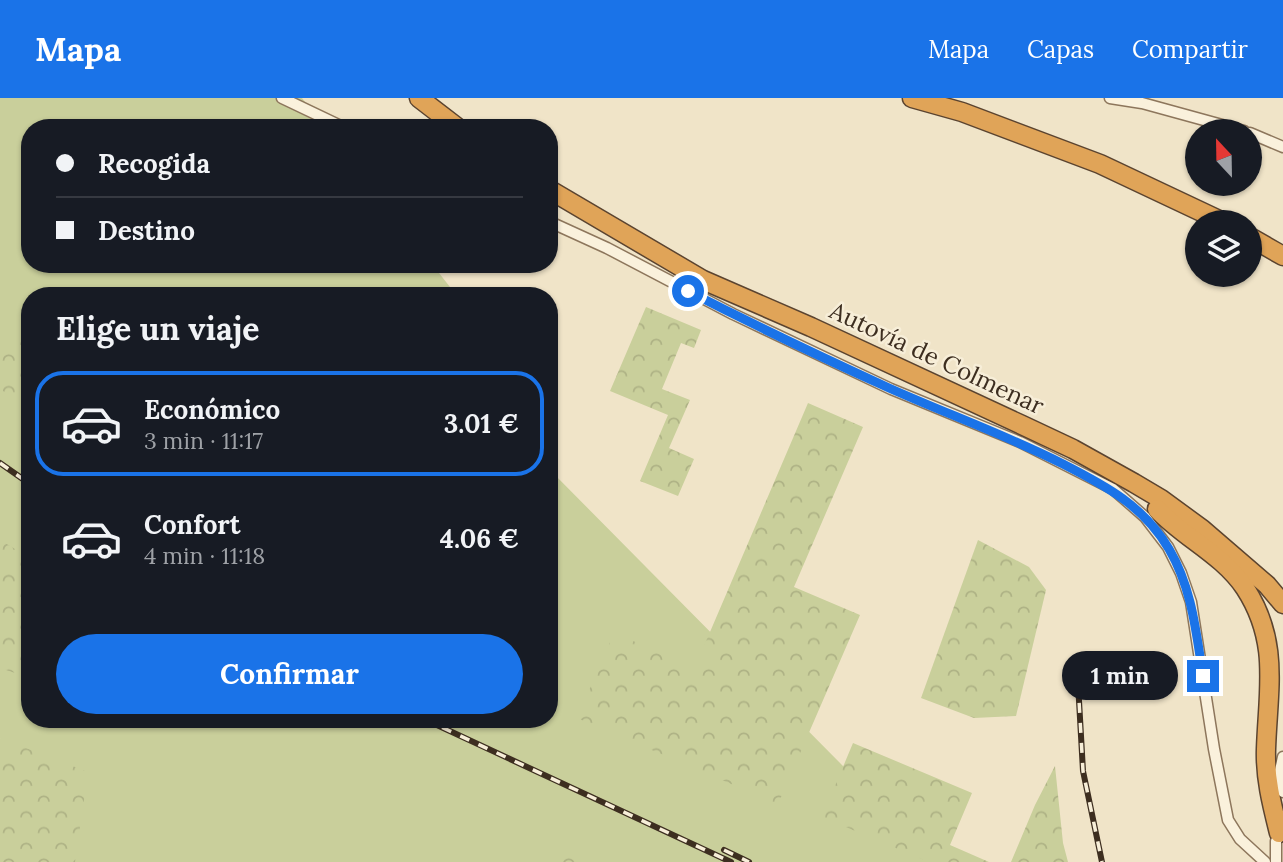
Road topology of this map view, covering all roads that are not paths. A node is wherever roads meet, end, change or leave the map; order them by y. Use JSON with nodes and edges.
{"nodes":[{"id":1,"x":282,"y":98,"type":"edge"},
{"id":2,"x":419,"y":98,"type":"edge"},
{"id":3,"x":912,"y":98,"type":"edge"},
{"id":4,"x":1110,"y":98,"type":"edge"},
{"id":5,"x":1124,"y":98,"type":"edge"},
{"id":6,"x":1135,"y":102,"type":"junction"},
{"id":7,"x":326,"y":119,"type":"edge"},
{"id":8,"x":446,"y":119,"type":"edge"},
{"id":9,"x":1199,"y":119,"type":"edge"},
{"id":10,"x":1262,"y":138,"type":"edge"},
{"id":11,"x":1283,"y":147,"type":"edge"},
{"id":12,"x":558,"y":195,"type":"edge"},
{"id":13,"x":1198,"y":210,"type":"edge"},
{"id":14,"x":558,"y":226,"type":"edge"},
{"id":15,"x":1262,"y":244,"type":"edge"},
{"id":16,"x":1283,"y":256,"type":"edge"},
{"id":17,"x":1134,"y":483,"type":"junction"},
{"id":18,"x":1283,"y":604,"type":"edge"},
{"id":19,"x":1283,"y":757,"type":"edge"},
{"id":20,"x":1283,"y":792,"type":"edge"},
{"id":21,"x":1281,"y":832,"type":"edge"},
{"id":22,"x":1265,"y":862,"type":"edge"},
{"id":23,"x":1276,"y":862,"type":"edge"}],
"edges":[{"from":1,"to":7,"type":"street"},
{"from":2,"to":8,"type":"highway"},
{"from":3,"to":13,"type":"highway"},
{"from":4,"to":6,"type":"street"},
{"from":5,"to":6,"type":"street"},
{"from":6,"to":9,"type":"street"},
{"from":10,"to":11,"type":"street"},
{"from":12,"to":17,"type":"highway","name":"Autovía de Colmenar"},
{"from":14,"to":22,"type":"street"},
{"from":15,"to":16,"type":"highway"},
{"from":17,"to":18,"type":"highway","name":"Autovía de Colmenar"},
{"from":17,"to":21,"type":"highway"},
{"from":19,"to":20,"type":"street"},
{"from":21,"to":23,"type":"street"}]}
